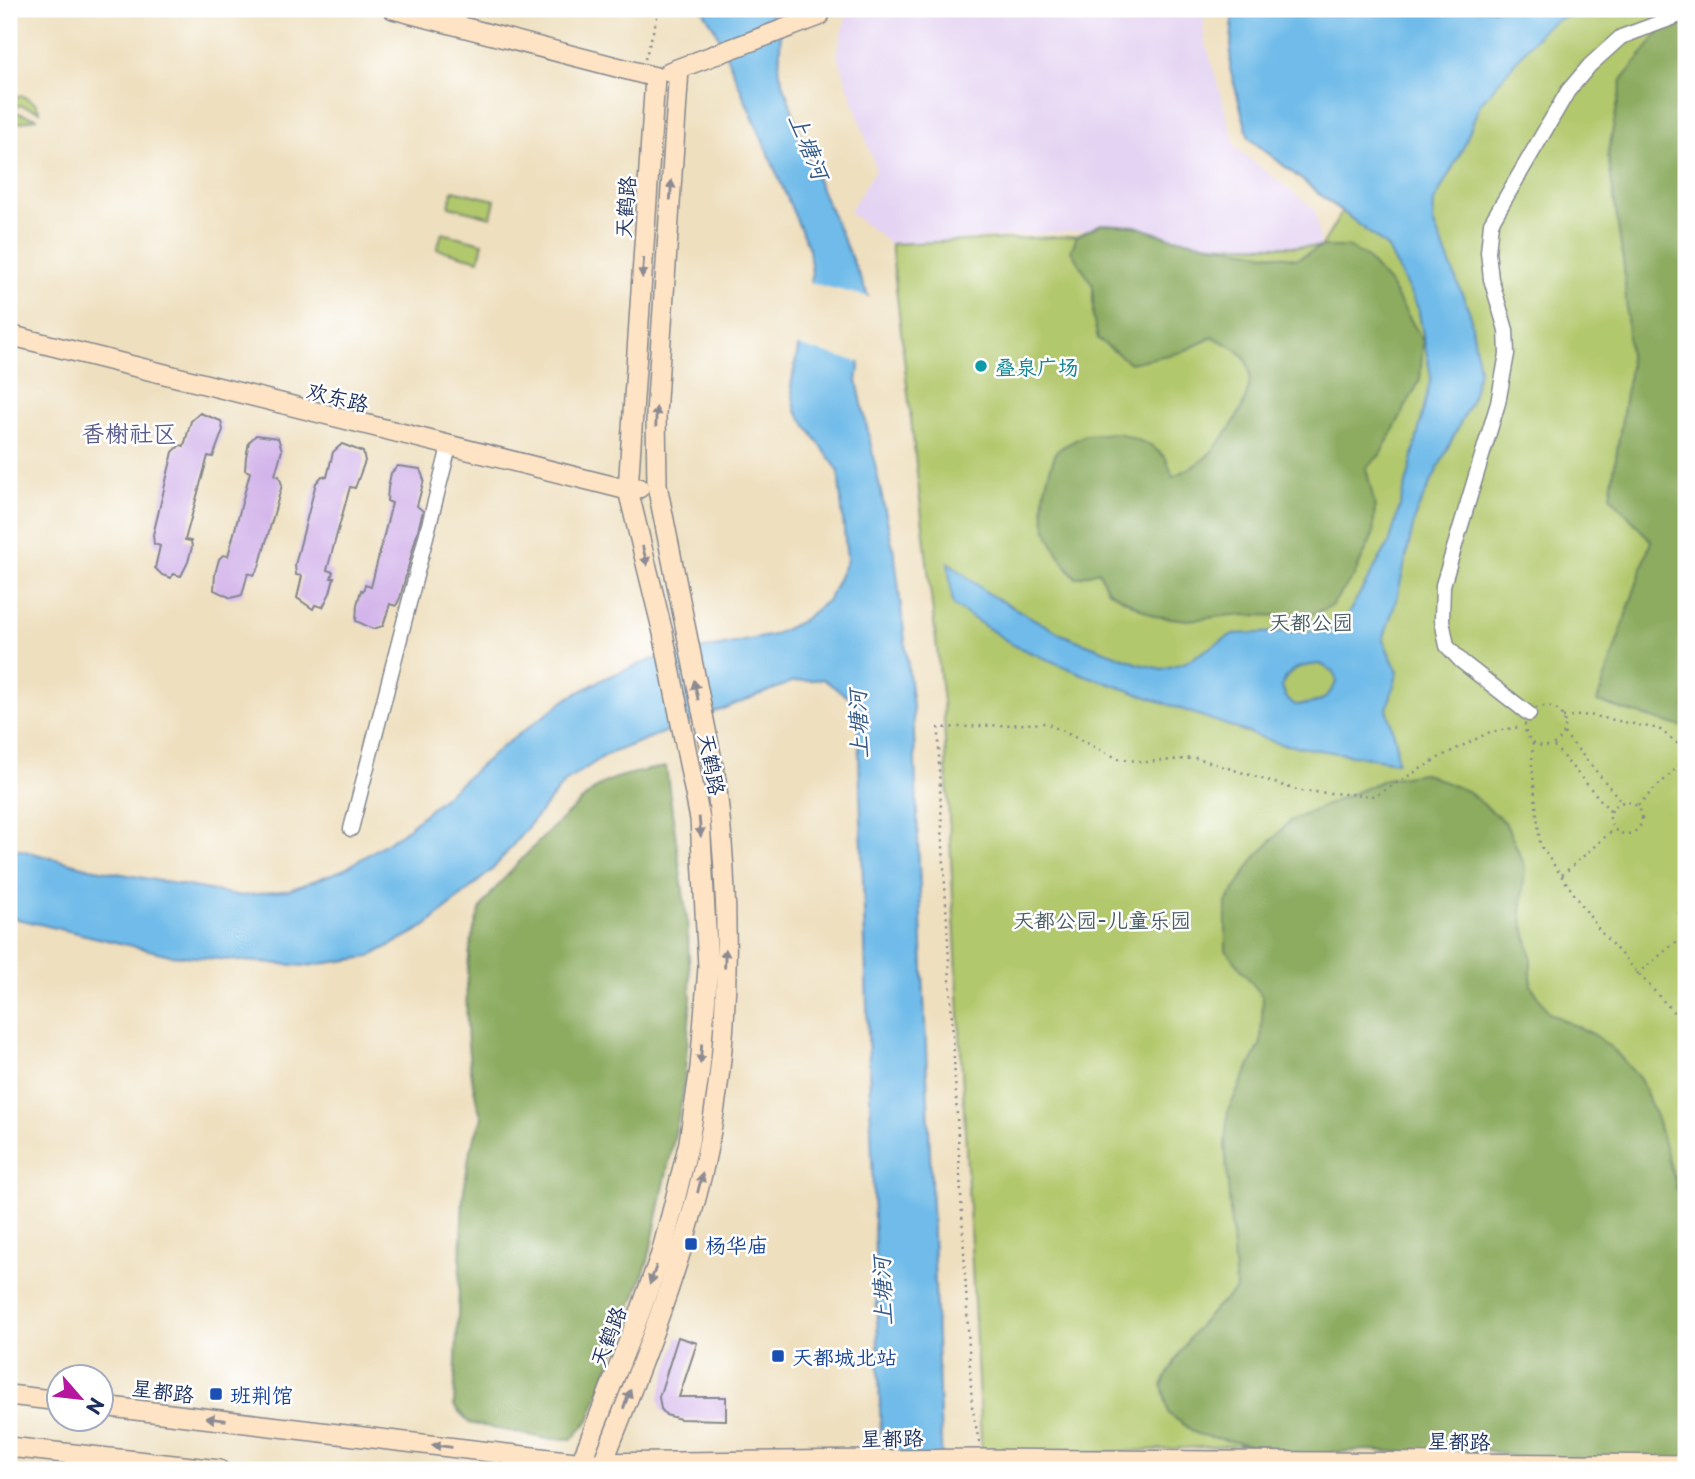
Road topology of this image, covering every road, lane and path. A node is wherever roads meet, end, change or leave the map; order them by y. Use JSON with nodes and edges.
{"nodes":[{"id":1,"x":394,"y":9,"type":"edge"},
{"id":2,"x":653,"y":9,"type":"edge"},
{"id":3,"x":818,"y":9,"type":"edge"},
{"id":4,"x":1686,"y":13,"type":"edge"},
{"id":5,"x":679,"y":69,"type":"junction"},
{"id":6,"x":648,"y":75,"type":"junction"},
{"id":7,"x":9,"y":334,"type":"edge"},
{"id":8,"x":449,"y":447,"type":"junction"},
{"id":9,"x":657,"y":485,"type":"junction"},
{"id":10,"x":628,"y":490,"type":"junction"},
{"id":11,"x":1563,"y":717,"type":"junction"},
{"id":12,"x":1526,"y":720,"type":"junction"},
{"id":13,"x":1564,"y":733,"type":"junction"},
{"id":14,"x":1533,"y":743,"type":"junction"},
{"id":15,"x":1552,"y":745,"type":"junction"},
{"id":16,"x":1686,"y":750,"type":"edge"},
{"id":17,"x":1686,"y":758,"type":"edge"},
{"id":18,"x":1622,"y":802,"type":"junction"},
{"id":19,"x":1638,"y":806,"type":"junction"},
{"id":20,"x":1611,"y":812,"type":"junction"},
{"id":21,"x":351,"y":829,"type":"dead end"},
{"id":22,"x":1614,"y":829,"type":"junction"},
{"id":23,"x":1561,"y":876,"type":"junction"},
{"id":24,"x":1686,"y":892,"type":"edge"},
{"id":25,"x":1686,"y":935,"type":"edge"},
{"id":26,"x":1637,"y":974,"type":"junction"},
{"id":27,"x":1686,"y":1026,"type":"edge"},
{"id":28,"x":9,"y":1395,"type":"edge"},
{"id":29,"x":46,"y":1399,"type":"edge"},
{"id":30,"x":116,"y":1408,"type":"edge"},
{"id":31,"x":9,"y":1447,"type":"edge"},
{"id":32,"x":978,"y":1463,"type":"edge"},
{"id":33,"x":1686,"y":1465,"type":"edge"},
{"id":34,"x":591,"y":1466,"type":"edge"},
{"id":35,"x":219,"y":1470,"type":"edge"}],
"edges":[{"from":1,"to":6,"type":"main road"},
{"from":2,"to":6,"type":"path"},
{"from":3,"to":5,"type":"main road"},
{"from":4,"to":12,"type":"street"},
{"from":5,"to":6,"type":"main road"},
{"from":9,"to":5,"type":"main road","name":"天鹤路","one_way":true},
{"from":6,"to":10,"type":"main road","name":"天鹤路","one_way":true},
{"from":7,"to":8,"type":"main road","name":"欢东路"},
{"from":8,"to":10,"type":"main road","name":"欢东路"},
{"from":8,"to":21,"type":"street"},
{"from":9,"to":10,"type":"main road","name":"欢东路"},
{"from":34,"to":9,"type":"main road","name":"天鹤路","one_way":true},
{"from":10,"to":34,"type":"main road","name":"天鹤路","one_way":true},
{"from":11,"to":12,"type":"path"},
{"from":11,"to":13,"type":"path"},
{"from":11,"to":16,"type":"path"},
{"from":12,"to":14,"type":"path"},
{"from":12,"to":32,"type":"path"},
{"from":13,"to":15,"type":"path"},
{"from":13,"to":18,"type":"path"},
{"from":14,"to":15,"type":"path"},
{"from":14,"to":23,"type":"path"},
{"from":15,"to":20,"type":"path"},
{"from":17,"to":19,"type":"path"},
{"from":18,"to":19,"type":"path"},
{"from":18,"to":20,"type":"path"},
{"from":19,"to":22,"type":"path"},
{"from":20,"to":22,"type":"path"},
{"from":22,"to":23,"type":"path"},
{"from":23,"to":26,"type":"path"},
{"from":24,"to":25,"type":"path"},
{"from":25,"to":26,"type":"path"},
{"from":26,"to":27,"type":"path"},
{"from":28,"to":29,"type":"main road"},
{"from":34,"to":30,"type":"main road","name":"星都路","one_way":true},
{"from":31,"to":35,"type":"main road"},
{"from":32,"to":33,"type":"main road","name":"星都路"},
{"from":32,"to":34,"type":"main road","name":"星都路"}]}
